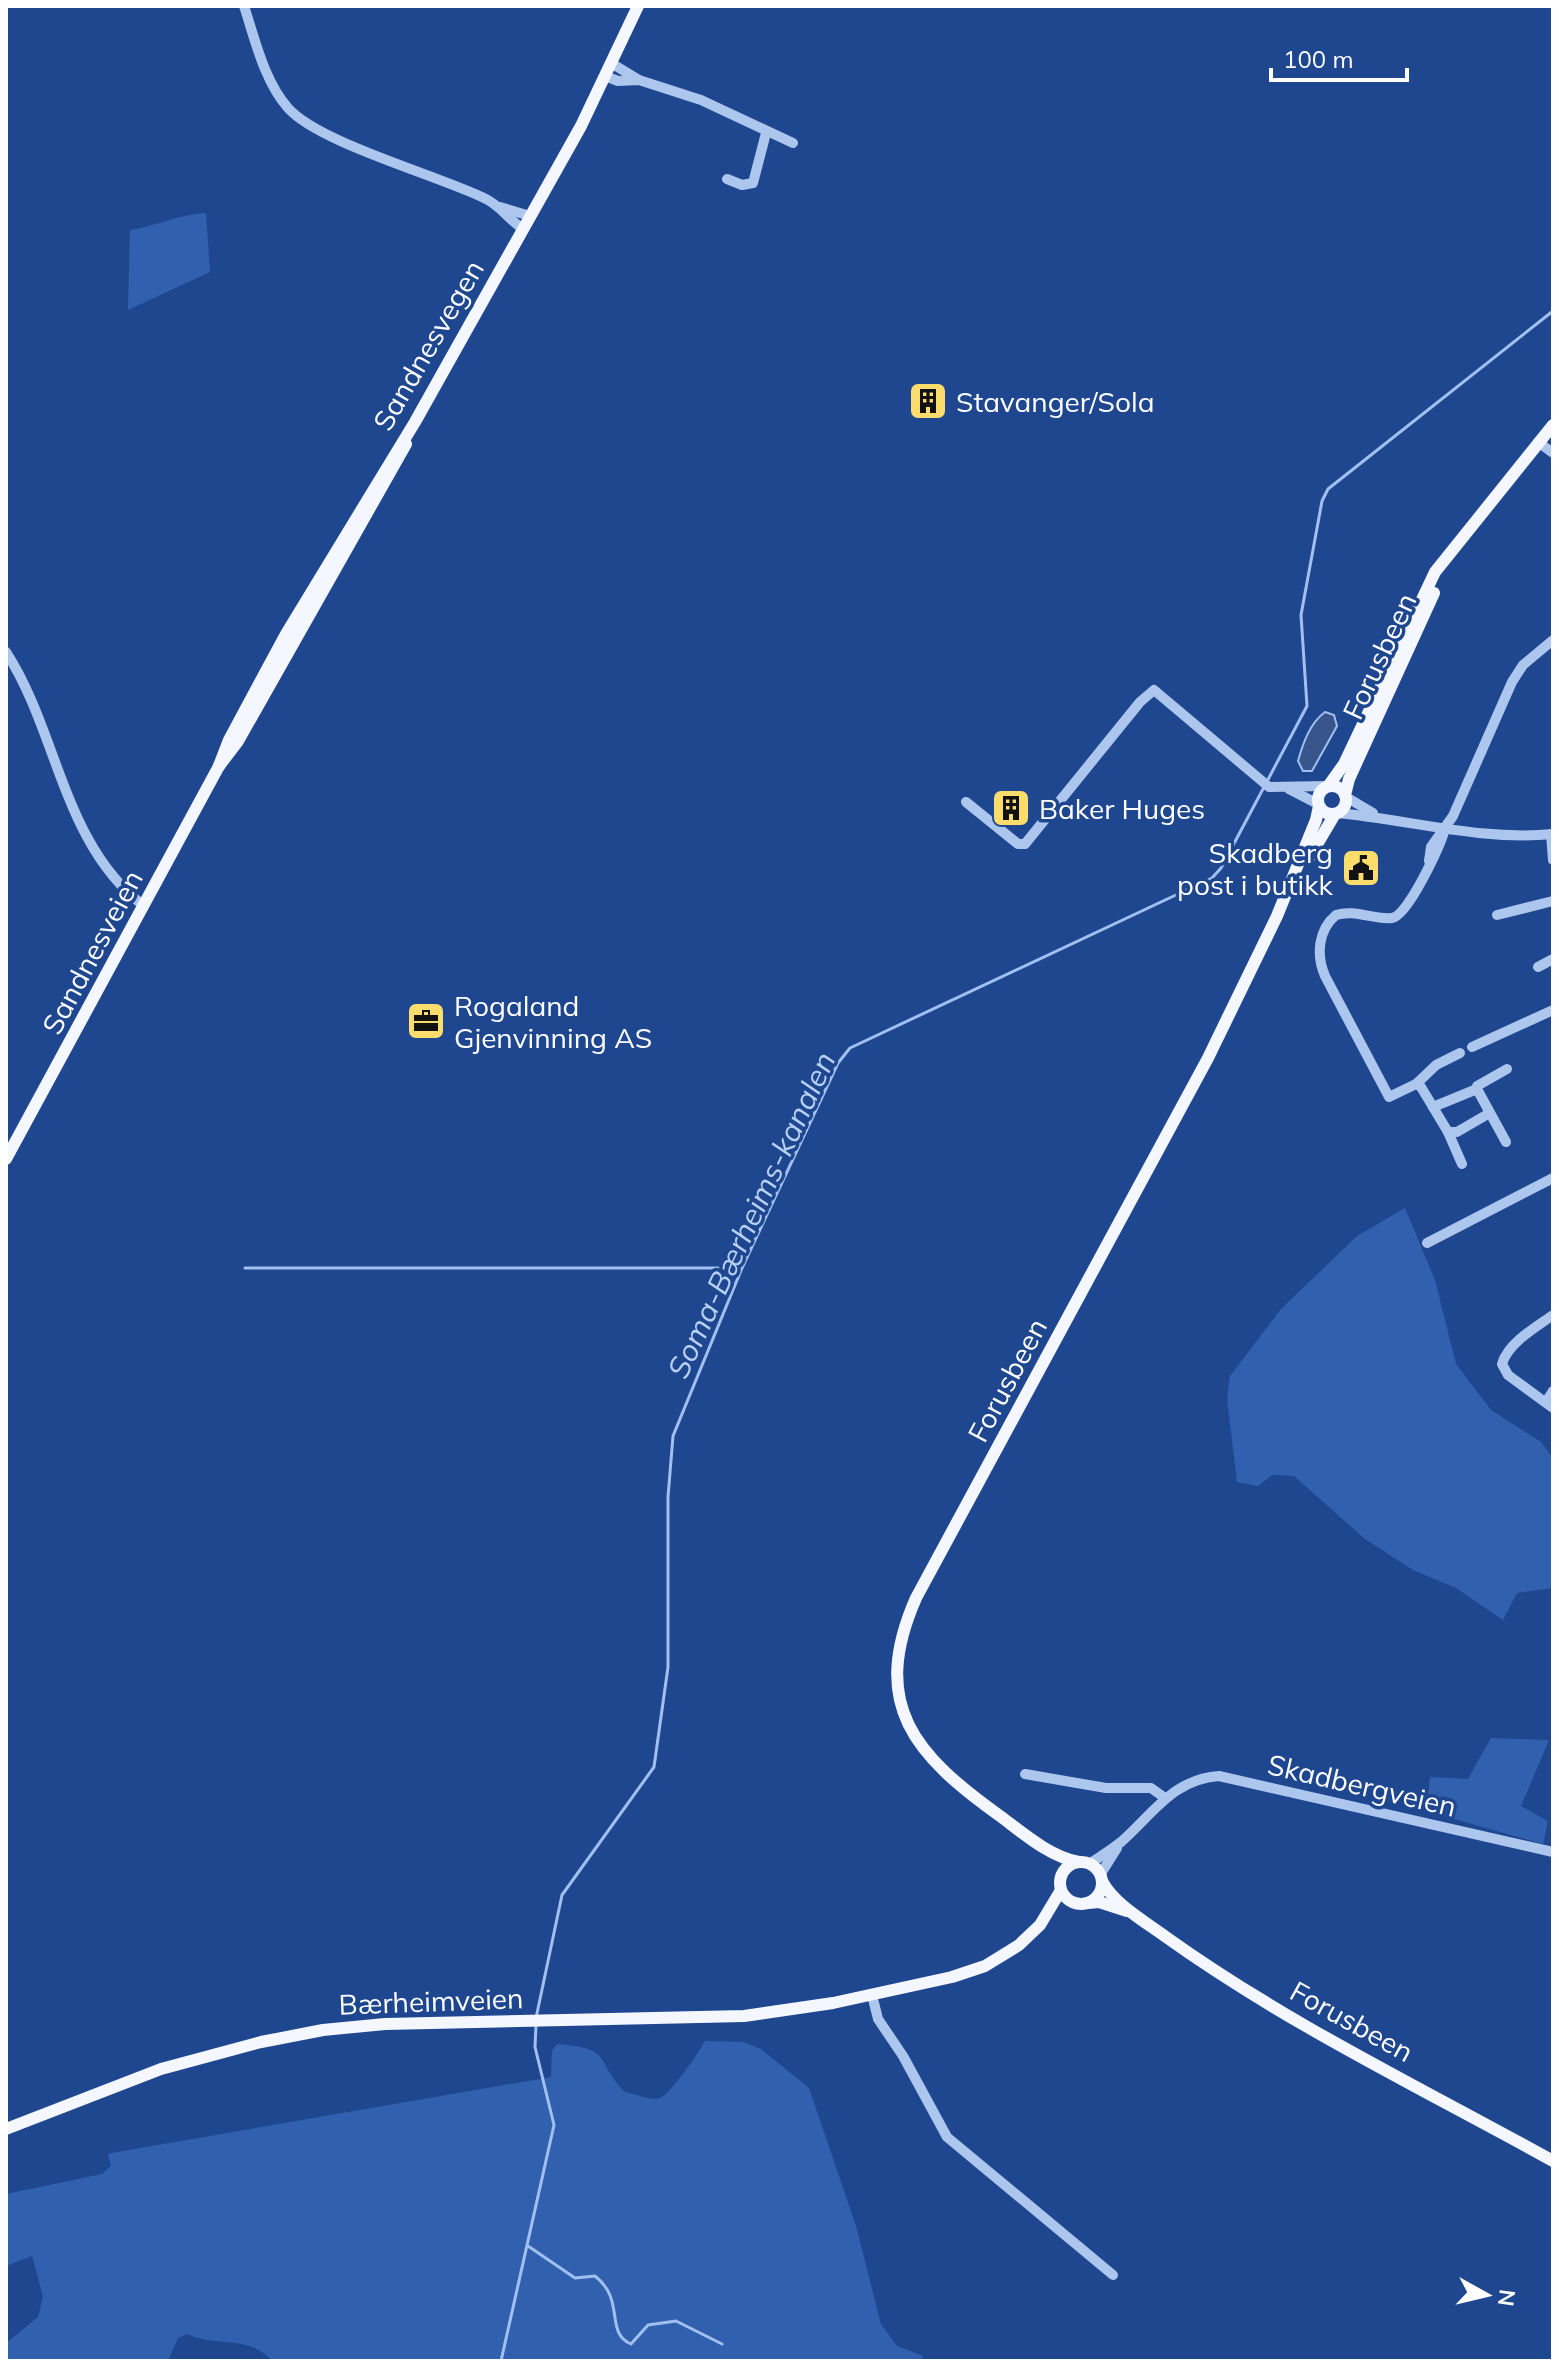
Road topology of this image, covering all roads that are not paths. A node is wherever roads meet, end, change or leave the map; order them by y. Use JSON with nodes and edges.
{"nodes":[{"id":1,"x":244,"y":6,"type":"edge"},
{"id":2,"x":638,"y":6,"type":"edge"},
{"id":3,"x":611,"y":63,"type":"junction"},
{"id":4,"x":605,"y":76,"type":"junction"},
{"id":5,"x":639,"y":80,"type":"junction"},
{"id":6,"x":766,"y":133,"type":"junction"},
{"id":7,"x":793,"y":143,"type":"dead end"},
{"id":8,"x":727,"y":179,"type":"dead end"},
{"id":9,"x":500,"y":207,"type":"junction"},
{"id":10,"x":530,"y":216,"type":"junction"},
{"id":11,"x":522,"y":228,"type":"junction"},
{"id":12,"x":415,"y":422,"type":"junction"},
{"id":13,"x":1552,"y":428,"type":"edge"},
{"id":14,"x":1538,"y":442,"type":"junction"},
{"id":15,"x":1553,"y":453,"type":"edge"},
{"id":16,"x":1460,"y":538,"type":"junction"},
{"id":17,"x":286,"y":634,"type":"joint"},
{"id":18,"x":1553,"y":640,"type":"edge"},
{"id":19,"x":6,"y":652,"type":"edge"},
{"id":20,"x":219,"y":766,"type":"junction"},
{"id":21,"x":1327,"y":786,"type":"junction"},
{"id":22,"x":1287,"y":788,"type":"junction"},
{"id":23,"x":1346,"y":796,"type":"junction"},
{"id":24,"x":966,"y":802,"type":"dead end"},
{"id":25,"x":1318,"y":805,"type":"junction"},
{"id":26,"x":1337,"y":813,"type":"junction"},
{"id":27,"x":1390,"y":819,"type":"junction"},
{"id":28,"x":1445,"y":829,"type":"junction"},
{"id":29,"x":1552,"y":834,"type":"edge"},
{"id":30,"x":1553,"y":860,"type":"edge"},
{"id":31,"x":1553,"y":901,"type":"edge"},
{"id":32,"x":144,"y":906,"type":"junction"},
{"id":33,"x":1497,"y":915,"type":"dead end"},
{"id":34,"x":1277,"y":916,"type":"junction"},
{"id":35,"x":1553,"y":959,"type":"edge"},
{"id":36,"x":1538,"y":967,"type":"dead end"},
{"id":37,"x":1553,"y":1010,"type":"edge"},
{"id":38,"x":1472,"y":1047,"type":"dead end"},
{"id":39,"x":1460,"y":1053,"type":"dead end"},
{"id":40,"x":1507,"y":1069,"type":"dead end"},
{"id":41,"x":1416,"y":1084,"type":"junction"},
{"id":42,"x":1477,"y":1089,"type":"junction"},
{"id":43,"x":1433,"y":1107,"type":"junction"},
{"id":44,"x":1488,"y":1114,"type":"junction"},
{"id":45,"x":1448,"y":1132,"type":"junction"},
{"id":46,"x":1506,"y":1142,"type":"dead end"},
{"id":47,"x":6,"y":1159,"type":"edge"},
{"id":48,"x":1462,"y":1164,"type":"dead end"},
{"id":49,"x":1553,"y":1178,"type":"edge"},
{"id":50,"x":1427,"y":1243,"type":"dead end"},
{"id":51,"x":1553,"y":1315,"type":"edge"},
{"id":52,"x":1553,"y":1391,"type":"edge"},
{"id":53,"x":1550,"y":1405,"type":"edge"},
{"id":54,"x":1025,"y":1774,"type":"dead end"},
{"id":55,"x":1165,"y":1798,"type":"junction"},
{"id":56,"x":1032,"y":1839,"type":"junction"},
{"id":57,"x":1120,"y":1843,"type":"junction"},
{"id":58,"x":1553,"y":1852,"type":"edge"},
{"id":59,"x":1084,"y":1863,"type":"junction"},
{"id":60,"x":1101,"y":1878,"type":"junction"},
{"id":61,"x":1060,"y":1885,"type":"junction"},
{"id":62,"x":1083,"y":1903,"type":"junction"},
{"id":63,"x":1134,"y":1913,"type":"junction"},
{"id":64,"x":1040,"y":1925,"type":"junction"},
{"id":65,"x":872,"y":1995,"type":"junction"},
{"id":66,"x":6,"y":2129,"type":"edge"},
{"id":67,"x":1553,"y":2161,"type":"edge"},
{"id":68,"x":1113,"y":2275,"type":"dead end"}],
"edges":[{"from":1,"to":9,"type":"street"},
{"from":2,"to":3,"type":"main road","name":"Sandnesvegen"},
{"from":3,"to":4,"type":"main road","name":"Sandnesvegen"},
{"from":3,"to":5,"type":"street"},
{"from":4,"to":5,"type":"street"},
{"from":4,"to":10,"type":"main road","name":"Sandnesvegen"},
{"from":5,"to":6,"type":"street"},
{"from":6,"to":7,"type":"street"},
{"from":6,"to":8,"type":"street"},
{"from":9,"to":10,"type":"street"},
{"from":9,"to":11,"type":"street"},
{"from":10,"to":11,"type":"main road","name":"Sandnesvegen"},
{"from":11,"to":12,"type":"main road","name":"Sandnesvegen"},
{"from":12,"to":17,"type":"main road","name":"Sandnesvegen"},
{"from":12,"to":20,"type":"main road","name":"Sandnesveien"},
{"from":13,"to":14,"type":"main road","name":"Forusbeen"},
{"from":14,"to":15,"type":"street"},
{"from":14,"to":16,"type":"main road","name":"Forusbeen"},
{"from":16,"to":21,"type":"main road","name":"Forusbeen"},
{"from":16,"to":23,"type":"main road","name":"Forusbeen"},
{"from":17,"to":20,"type":"main road","name":"Sandnesveien"},
{"from":18,"to":28,"type":"street"},
{"from":19,"to":32,"type":"street"},
{"from":20,"to":32,"type":"main road","name":"Sandnesveien"},
{"from":21,"to":22,"type":"street"},
{"from":21,"to":23,"type":"main road"},
{"from":21,"to":25,"type":"main road","name":"Forusbeen"},
{"from":22,"to":24,"type":"street"},
{"from":22,"to":25,"type":"street"},
{"from":23,"to":26,"type":"main road","name":"Forusbeen"},
{"from":23,"to":27,"type":"street"},
{"from":25,"to":26,"type":"main road"},
{"from":25,"to":34,"type":"main road","name":"Forusbeen"},
{"from":26,"to":27,"type":"street"},
{"from":26,"to":34,"type":"main road","name":"Forusbeen"},
{"from":27,"to":28,"type":"street"},
{"from":28,"to":29,"type":"street"},
{"from":28,"to":41,"type":"street"},
{"from":29,"to":30,"type":"street"},
{"from":31,"to":33,"type":"street"},
{"from":32,"to":47,"type":"main road","name":"Sandnesveien"},
{"from":34,"to":56,"type":"main road","name":"Forusbeen"},
{"from":35,"to":36,"type":"street"},
{"from":37,"to":38,"type":"street"},
{"from":39,"to":41,"type":"street"},
{"from":40,"to":42,"type":"street"},
{"from":41,"to":43,"type":"street"},
{"from":42,"to":43,"type":"street"},
{"from":42,"to":44,"type":"street"},
{"from":43,"to":45,"type":"street"},
{"from":44,"to":45,"type":"street"},
{"from":44,"to":46,"type":"street"},
{"from":45,"to":48,"type":"street"},
{"from":49,"to":50,"type":"street"},
{"from":51,"to":53,"type":"street"},
{"from":52,"to":53,"type":"street"},
{"from":54,"to":55,"type":"street"},
{"from":55,"to":57,"type":"street","name":"Skadbergveien"},
{"from":55,"to":58,"type":"street","name":"Skadbergveien"},
{"from":56,"to":59,"type":"main road","name":"Forusbeen"},
{"from":56,"to":61,"type":"main road","name":"Forusbeen"},
{"from":57,"to":59,"type":"street","name":"Skadbergveien"},
{"from":57,"to":60,"type":"street","name":"Skadbergveien"},
{"from":59,"to":60,"type":"main road","name":"Forusbeen"},
{"from":59,"to":61,"type":"main road"},
{"from":60,"to":62,"type":"main road"},
{"from":60,"to":63,"type":"main road","name":"Forusbeen"},
{"from":61,"to":62,"type":"main road","name":"Forusbeen"},
{"from":61,"to":64,"type":"main road"},
{"from":62,"to":63,"type":"main road","name":"Forusbeen"},
{"from":62,"to":64,"type":"main road"},
{"from":63,"to":67,"type":"main road","name":"Forusbeen"},
{"from":64,"to":65,"type":"main road","name":"Bærheimveien"},
{"from":65,"to":66,"type":"main road","name":"Bærheimveien"},
{"from":65,"to":68,"type":"street"}]}
